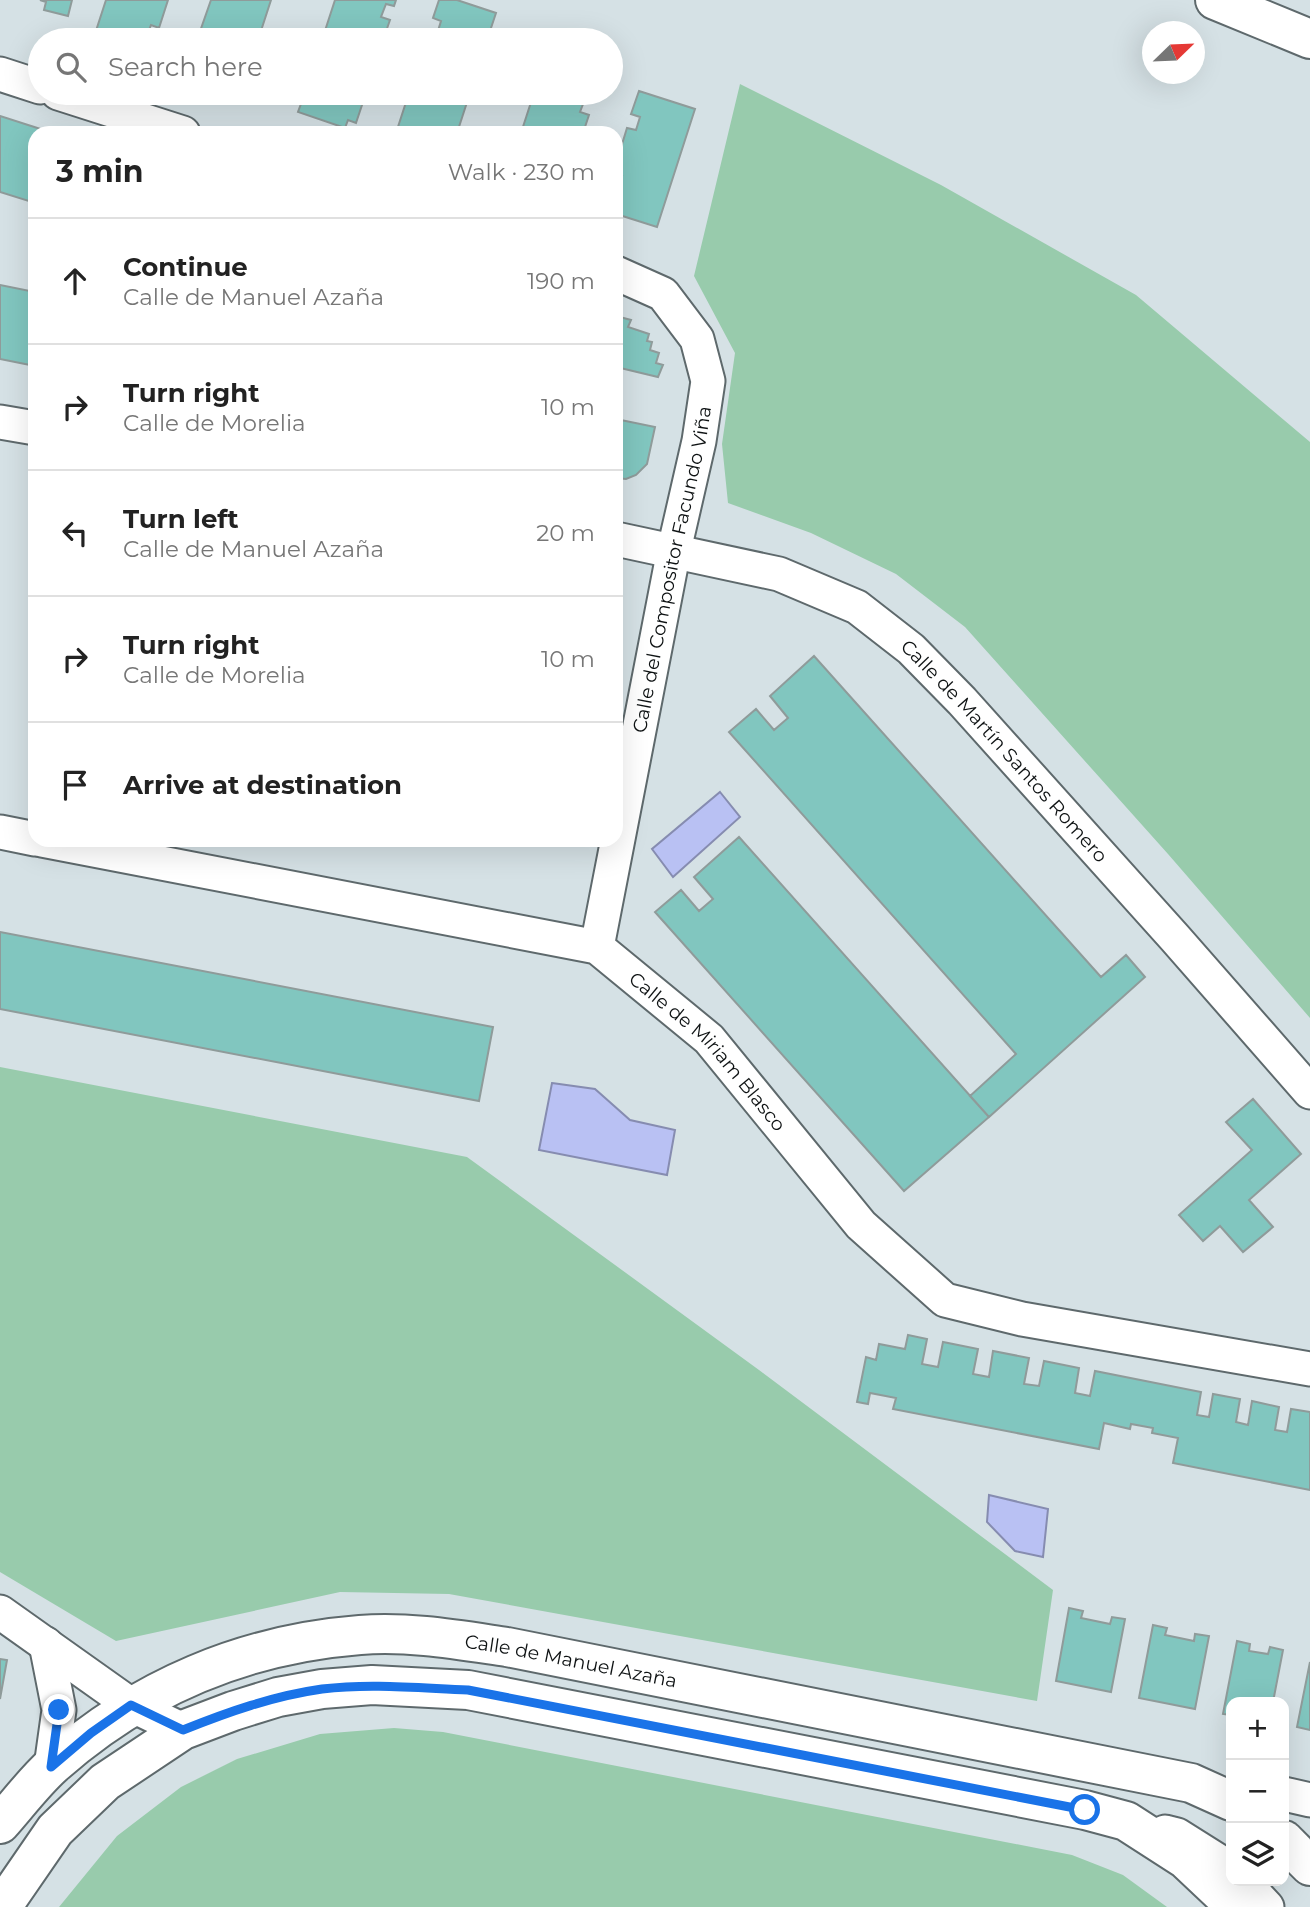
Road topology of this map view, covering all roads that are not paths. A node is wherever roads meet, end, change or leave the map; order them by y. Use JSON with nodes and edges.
{"nodes":[{"id":1,"x":1215,"y":0,"type":"edge"},
{"id":2,"x":1310,"y":39,"type":"edge"},
{"id":3,"x":0,"y":74,"type":"edge"},
{"id":4,"x":28,"y":83,"type":"edge"},
{"id":5,"x":96,"y":105,"type":"edge"},
{"id":6,"x":161,"y":126,"type":"edge"},
{"id":7,"x":623,"y":275,"type":"edge"},
{"id":8,"x":0,"y":422,"type":"edge"},
{"id":9,"x":28,"y":427,"type":"edge"},
{"id":10,"x":623,"y":540,"type":"edge"},
{"id":11,"x":674,"y":550,"type":"junction"},
{"id":12,"x":623,"y":813,"type":"edge"},
{"id":13,"x":0,"y":832,"type":"edge"},
{"id":14,"x":28,"y":838,"type":"edge"},
{"id":15,"x":78,"y":847,"type":"edge"},
{"id":16,"x":616,"y":847,"type":"edge"},
{"id":17,"x":597,"y":947,"type":"junction"},
{"id":18,"x":1310,"y":1092,"type":"edge"},
{"id":19,"x":1310,"y":1369,"type":"edge"},
{"id":20,"x":0,"y":1612,"type":"edge"},
{"id":21,"x":46,"y":1644,"type":"junction"},
{"id":22,"x":131,"y":1705,"type":"junction"},
{"id":23,"x":183,"y":1730,"type":"junction"},
{"id":24,"x":51,"y":1767,"type":"junction"},
{"id":25,"x":1191,"y":1783,"type":"junction"},
{"id":26,"x":1226,"y":1784,"type":"edge"},
{"id":27,"x":1289,"y":1795,"type":"edge"},
{"id":28,"x":1226,"y":1799,"type":"edge"},
{"id":29,"x":1310,"y":1800,"type":"edge"},
{"id":30,"x":0,"y":1824,"type":"edge"},
{"id":31,"x":1250,"y":1893,"type":"edge"},
{"id":32,"x":2,"y":1907,"type":"edge"}],
"edges":[{"from":1,"to":2,"type":"main road"},
{"from":3,"to":4,"type":"street"},
{"from":5,"to":6,"type":"street"},
{"from":7,"to":11,"type":"street","name":"Calle del Compositor Facundo Viña"},
{"from":8,"to":9,"type":"street"},
{"from":10,"to":11,"type":"street","name":"Calle de Martín Santos Romero"},
{"from":11,"to":12,"type":"street","name":"Calle del Compositor Facundo Viña"},
{"from":11,"to":18,"type":"street","name":"Calle de Martín Santos Romero"},
{"from":13,"to":14,"type":"street"},
{"from":15,"to":17,"type":"street","name":"Calle de Miriam Blasco"},
{"from":16,"to":17,"type":"street","name":"Calle del Compositor Facundo Viña"},
{"from":17,"to":19,"type":"street","name":"Calle de Miriam Blasco"},
{"from":20,"to":21,"type":"street"},
{"from":21,"to":22,"type":"street"},
{"from":21,"to":24,"type":"street"},
{"from":22,"to":23,"type":"street"},
{"from":22,"to":24,"type":"main road","name":"Calle de Manuel Azaña"},
{"from":22,"to":25,"type":"main road","name":"Calle de Manuel Azaña"},
{"from":23,"to":31,"type":"main road"},
{"from":23,"to":32,"type":"main road"},
{"from":24,"to":30,"type":"main road","name":"Calle de Manuel Azaña"},
{"from":25,"to":26,"type":"street","name":"Calle de Manuel Azaña"},
{"from":25,"to":28,"type":"main road","name":"Calle de Manuel Azaña"},
{"from":27,"to":29,"type":"street"}]}
